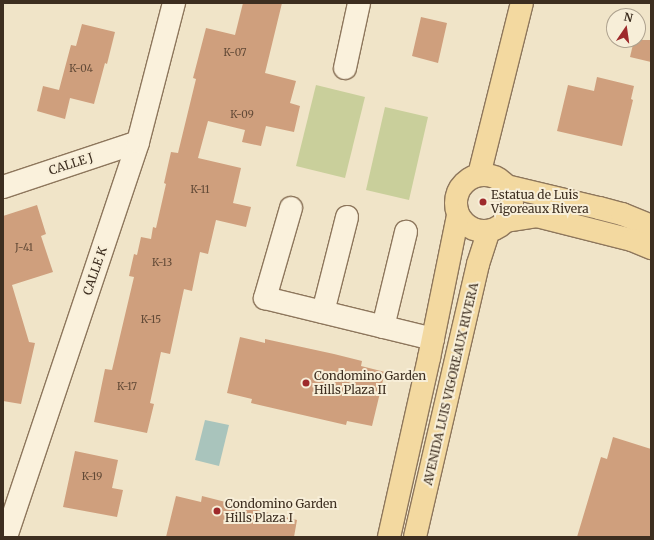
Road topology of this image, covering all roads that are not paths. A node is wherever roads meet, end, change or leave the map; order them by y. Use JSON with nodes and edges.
{"nodes":[{"id":1,"x":174,"y":3,"type":"edge"},
{"id":2,"x":359,"y":3,"type":"edge"},
{"id":3,"x":522,"y":3,"type":"edge"},
{"id":4,"x":345,"y":68,"type":"dead end"},
{"id":5,"x":138,"y":142,"type":"junction"},
{"id":6,"x":479,"y":175,"type":"junction"},
{"id":7,"x":506,"y":186,"type":"junction"},
{"id":8,"x":3,"y":187,"type":"edge"},
{"id":9,"x":291,"y":208,"type":"dead end"},
{"id":10,"x":458,"y":215,"type":"junction"},
{"id":11,"x":347,"y":217,"type":"dead end"},
{"id":12,"x":498,"y":226,"type":"junction"},
{"id":13,"x":651,"y":226,"type":"edge"},
{"id":14,"x":406,"y":232,"type":"dead end"},
{"id":15,"x":651,"y":248,"type":"edge"},
{"id":16,"x":323,"y":312,"type":"junction"},
{"id":17,"x":383,"y":327,"type":"junction"},
{"id":18,"x":433,"y":339,"type":"junction"},
{"id":19,"x":6,"y":537,"type":"edge"},
{"id":20,"x":389,"y":537,"type":"edge"},
{"id":21,"x":415,"y":537,"type":"edge"}],
"edges":[{"from":1,"to":5,"type":"street","name":"CALLE K"},
{"from":2,"to":4,"type":"street"},
{"from":3,"to":6,"type":"main road"},
{"from":5,"to":8,"type":"street","name":"CALLE J"},
{"from":5,"to":19,"type":"street","name":"CALLE K"},
{"from":6,"to":7,"type":"main road"},
{"from":6,"to":10,"type":"main road"},
{"from":7,"to":12,"type":"main road"},
{"from":7,"to":13,"type":"main road"},
{"from":9,"to":16,"type":"street"},
{"from":10,"to":12,"type":"main road"},
{"from":10,"to":18,"type":"main road"},
{"from":11,"to":16,"type":"street"},
{"from":12,"to":15,"type":"main road"},
{"from":12,"to":21,"type":"main road","name":"AVENIDA LUIS VIGOREAUX RIVERA"},
{"from":14,"to":17,"type":"street"},
{"from":16,"to":17,"type":"street"},
{"from":17,"to":18,"type":"street"},
{"from":18,"to":20,"type":"main road"}]}
